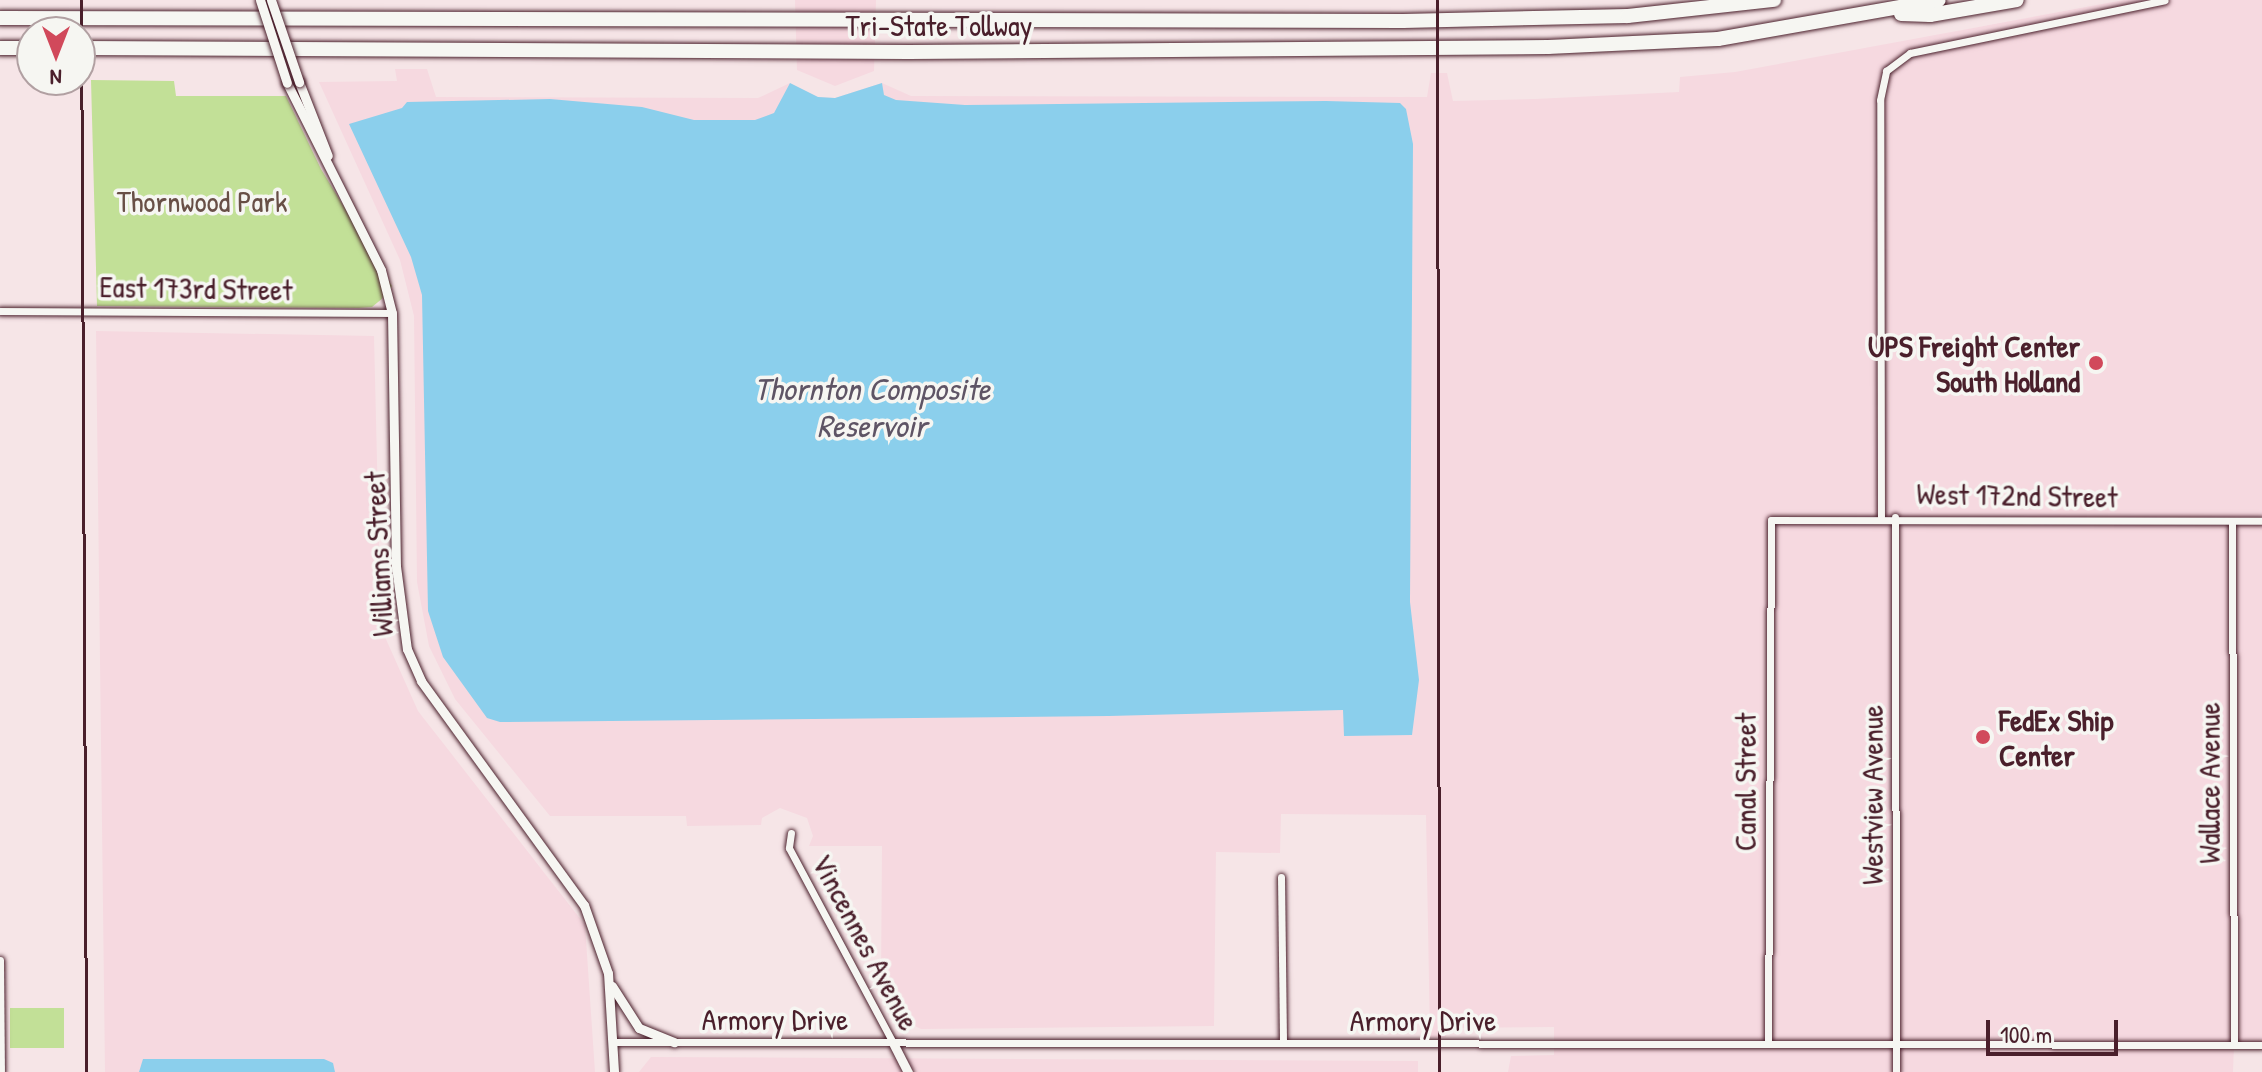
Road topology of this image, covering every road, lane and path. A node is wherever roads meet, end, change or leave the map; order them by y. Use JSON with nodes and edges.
{"nodes":[{"id":1,"x":260,"y":0,"type":"edge"},
{"id":2,"x":271,"y":0,"type":"edge"},
{"id":3,"x":1709,"y":0,"type":"edge"},
{"id":4,"x":1774,"y":0,"type":"edge"},
{"id":5,"x":1939,"y":0,"type":"edge"},
{"id":6,"x":2017,"y":0,"type":"edge"},
{"id":7,"x":2165,"y":0,"type":"edge"},
{"id":8,"x":1877,"y":14,"type":"junction"},
{"id":9,"x":1628,"y":16,"type":"junction"},
{"id":10,"x":0,"y":18,"type":"edge"},
{"id":11,"x":96,"y":48,"type":"edge"},
{"id":12,"x":328,"y":160,"type":"junction"},
{"id":13,"x":0,"y":311,"type":"edge"},
{"id":14,"x":392,"y":313,"type":"junction"},
{"id":15,"x":1881,"y":517,"type":"junction"},
{"id":16,"x":1895,"y":517,"type":"junction"},
{"id":17,"x":1771,"y":520,"type":"joint"},
{"id":18,"x":2232,"y":521,"type":"junction"},
{"id":19,"x":2262,"y":521,"type":"edge"},
{"id":20,"x":791,"y":833,"type":"dead end"},
{"id":21,"x":1281,"y":877,"type":"dead end"},
{"id":22,"x":0,"y":960,"type":"edge"},
{"id":23,"x":608,"y":973,"type":"junction"},
{"id":24,"x":1,"y":1028,"type":"edge"},
{"id":25,"x":613,"y":1042,"type":"junction"},
{"id":26,"x":674,"y":1042,"type":"junction"},
{"id":27,"x":893,"y":1043,"type":"junction"},
{"id":28,"x":1283,"y":1043,"type":"junction"},
{"id":29,"x":1768,"y":1044,"type":"junction"},
{"id":30,"x":1896,"y":1044,"type":"junction"},
{"id":31,"x":2234,"y":1045,"type":"junction"},
{"id":32,"x":2262,"y":1045,"type":"edge"},
{"id":33,"x":1,"y":1072,"type":"edge"},
{"id":34,"x":614,"y":1072,"type":"edge"},
{"id":35,"x":908,"y":1072,"type":"edge"},
{"id":36,"x":1896,"y":1072,"type":"edge"}],
"edges":[{"from":1,"to":12,"type":"street","name":"Williams Street","bridge":true},
{"from":2,"to":12,"type":"street","name":"Williams Street","bridge":true},
{"from":3,"to":9,"type":"highway"},
{"from":4,"to":9,"type":"highway","name":"Tri-State Tollway"},
{"from":5,"to":8,"type":"highway","name":"Tri-State Tollway"},
{"from":6,"to":8,"type":"highway"},
{"from":7,"to":15,"type":"street"},
{"from":8,"to":11,"type":"highway","name":"Tri-State Tollway"},
{"from":9,"to":10,"type":"highway","name":"Tri-State Tollway"},
{"from":12,"to":14,"type":"street","name":"Williams Street"},
{"from":13,"to":14,"type":"street","name":"East 173rd Street"},
{"from":14,"to":23,"type":"street","name":"Williams Street"},
{"from":15,"to":16,"type":"street","name":"West 172nd Street"},
{"from":15,"to":17,"type":"street","name":"West 172nd Street"},
{"from":16,"to":18,"type":"street","name":"West 172nd Street"},
{"from":16,"to":30,"type":"street","name":"Westview Avenue"},
{"from":17,"to":29,"type":"street","name":"Canal Street"},
{"from":18,"to":19,"type":"street","name":"West 172nd Street"},
{"from":18,"to":31,"type":"street","name":"Wallace Avenue"},
{"from":20,"to":27,"type":"street","name":"Vincennes Avenue"},
{"from":21,"to":28,"type":"street"},
{"from":22,"to":24,"type":"street"},
{"from":23,"to":25,"type":"street","name":"Williams Street"},
{"from":23,"to":26,"type":"street"},
{"from":24,"to":33,"type":"street"},
{"from":25,"to":26,"type":"street","name":"Armory Drive"},
{"from":25,"to":34,"type":"street","name":"Williams Street"},
{"from":26,"to":27,"type":"street","name":"Armory Drive"},
{"from":27,"to":28,"type":"street","name":"Armory Drive"},
{"from":27,"to":35,"type":"street","name":"Vincennes Avenue"},
{"from":28,"to":29,"type":"street","name":"Armory Drive"},
{"from":29,"to":30,"type":"street","name":"Armory Drive"},
{"from":30,"to":31,"type":"street","name":"Armory Drive"},
{"from":30,"to":36,"type":"street","name":"Westview Avenue"},
{"from":31,"to":32,"type":"street","name":"Armory Drive"}]}
